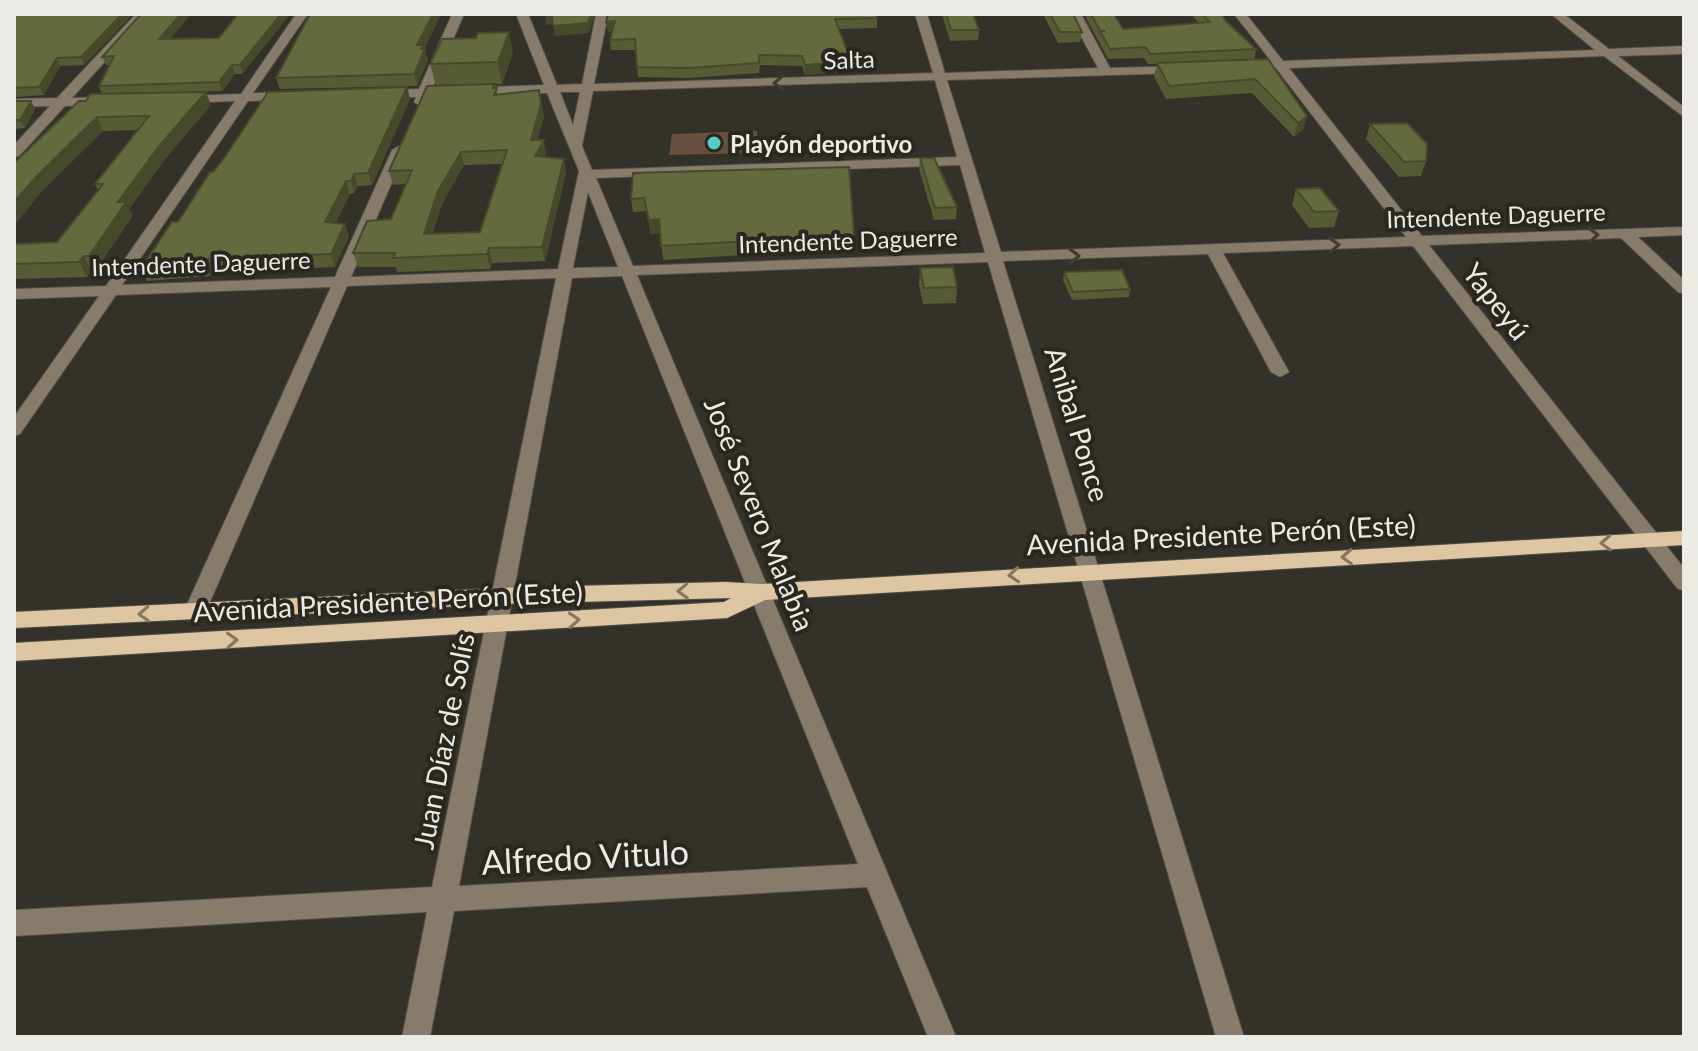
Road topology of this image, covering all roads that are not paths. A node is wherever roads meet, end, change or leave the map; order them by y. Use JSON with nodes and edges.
{"nodes":[{"id":1,"x":142,"y":14,"type":"edge"},
{"id":2,"x":302,"y":14,"type":"edge"},
{"id":3,"x":458,"y":14,"type":"edge"},
{"id":4,"x":522,"y":14,"type":"edge"},
{"id":5,"x":921,"y":14,"type":"edge"},
{"id":6,"x":1075,"y":14,"type":"edge"},
{"id":7,"x":1240,"y":14,"type":"edge"},
{"id":8,"x":1557,"y":14,"type":"edge"},
{"id":9,"x":606,"y":15,"type":"edge"},
{"id":10,"x":1684,"y":50,"type":"edge"},
{"id":11,"x":1605,"y":52,"type":"junction"},
{"id":12,"x":1279,"y":65,"type":"junction"},
{"id":13,"x":1232,"y":67,"type":"edge"},
{"id":14,"x":1201,"y":68,"type":"edge"},
{"id":15,"x":1106,"y":72,"type":"junction"},
{"id":16,"x":941,"y":79,"type":"junction"},
{"id":17,"x":590,"y":89,"type":"junction"},
{"id":18,"x":553,"y":91,"type":"junction"},
{"id":19,"x":424,"y":93,"type":"junction"},
{"id":20,"x":364,"y":95,"type":"edge"},
{"id":21,"x":305,"y":96,"type":"edge"},
{"id":22,"x":246,"y":97,"type":"junction"},
{"id":23,"x":169,"y":99,"type":"edge"},
{"id":24,"x":123,"y":101,"type":"edge"},
{"id":25,"x":14,"y":103,"type":"edge"},
{"id":26,"x":61,"y":103,"type":"junction"},
{"id":27,"x":1684,"y":113,"type":"edge"},
{"id":28,"x":575,"y":149,"type":"junction"},
{"id":29,"x":14,"y":153,"type":"edge"},
{"id":30,"x":966,"y":161,"type":"junction"},
{"id":31,"x":584,"y":174,"type":"junction"},
{"id":32,"x":1684,"y":231,"type":"edge"},
{"id":33,"x":1626,"y":234,"type":"junction"},
{"id":34,"x":1418,"y":242,"type":"junction"},
{"id":35,"x":1214,"y":250,"type":"junction"},
{"id":36,"x":996,"y":259,"type":"junction"},
{"id":37,"x":627,"y":272,"type":"junction"},
{"id":38,"x":566,"y":274,"type":"junction"},
{"id":39,"x":343,"y":281,"type":"junction"},
{"id":40,"x":1684,"y":289,"type":"edge"},
{"id":41,"x":113,"y":291,"type":"junction"},
{"id":42,"x":14,"y":294,"type":"edge"},
{"id":43,"x":1280,"y":372,"type":"dead end"},
{"id":44,"x":14,"y":430,"type":"edge"},
{"id":45,"x":1684,"y":538,"type":"edge"},
{"id":46,"x":1650,"y":540,"type":"junction"},
{"id":47,"x":1092,"y":570,"type":"junction"},
{"id":48,"x":1684,"y":583,"type":"edge"},
{"id":49,"x":761,"y":592,"type":"junction"},
{"id":50,"x":502,"y":596,"type":"junction"},
{"id":51,"x":195,"y":611,"type":"junction"},
{"id":52,"x":14,"y":620,"type":"edge"},
{"id":53,"x":496,"y":626,"type":"junction"},
{"id":54,"x":14,"y":652,"type":"edge"},
{"id":55,"x":873,"y":875,"type":"junction"},
{"id":56,"x":442,"y":901,"type":"junction"},
{"id":57,"x":14,"y":923,"type":"edge"},
{"id":58,"x":416,"y":1037,"type":"edge"},
{"id":59,"x":942,"y":1037,"type":"edge"},
{"id":60,"x":1230,"y":1037,"type":"edge"}],
"edges":[{"from":1,"to":26,"type":"street"},
{"from":2,"to":22,"type":"street"},
{"from":3,"to":19,"type":"street"},
{"from":4,"to":18,"type":"street","name":"José Severo Malabia"},
{"from":5,"to":16,"type":"street","name":"Anibal Ponce"},
{"from":6,"to":15,"type":"street"},
{"from":7,"to":12,"type":"street","name":"Yapeyú"},
{"from":8,"to":11,"type":"street"},
{"from":9,"to":17,"type":"street"},
{"from":10,"to":11,"type":"street"},
{"from":11,"to":12,"type":"street"},
{"from":11,"to":27,"type":"street"},
{"from":12,"to":13,"type":"street"},
{"from":12,"to":34,"type":"street","name":"Yapeyú"},
{"from":14,"to":15,"type":"street","name":"Salta"},
{"from":15,"to":16,"type":"street","name":"Salta"},
{"from":16,"to":17,"type":"street","name":"Salta","one_way":true},
{"from":16,"to":30,"type":"street","name":"Anibal Ponce"},
{"from":17,"to":18,"type":"street","name":"Salta"},
{"from":17,"to":28,"type":"street"},
{"from":18,"to":19,"type":"street","name":"Salta"},
{"from":18,"to":28,"type":"street","name":"José Severo Malabia"},
{"from":19,"to":20,"type":"street","name":"Salta"},
{"from":19,"to":39,"type":"street"},
{"from":21,"to":22,"type":"street"},
{"from":22,"to":23,"type":"street"},
{"from":22,"to":41,"type":"street"},
{"from":24,"to":26,"type":"street"},
{"from":25,"to":26,"type":"street"},
{"from":26,"to":29,"type":"street"},
{"from":28,"to":31,"type":"street","name":"José Severo Malabia"},
{"from":30,"to":31,"type":"street"},
{"from":30,"to":36,"type":"street","name":"Anibal Ponce"},
{"from":31,"to":37,"type":"street","name":"José Severo Malabia"},
{"from":31,"to":38,"type":"street","name":"Juan Díaz de Solís"},
{"from":32,"to":33,"type":"street","name":"Intendente Daguerre"},
{"from":34,"to":33,"type":"street","name":"Intendente Daguerre","one_way":true},
{"from":33,"to":40,"type":"street"},
{"from":35,"to":34,"type":"street","name":"Intendente Daguerre","one_way":true},
{"from":34,"to":46,"type":"street","name":"Yapeyú"},
{"from":36,"to":35,"type":"street","name":"Intendente Daguerre","one_way":true},
{"from":35,"to":43,"type":"street"},
{"from":36,"to":37,"type":"street","name":"Intendente Daguerre"},
{"from":36,"to":47,"type":"street","name":"Anibal Ponce"},
{"from":37,"to":38,"type":"street","name":"Intendente Daguerre"},
{"from":37,"to":49,"type":"street","name":"José Severo Malabia"},
{"from":38,"to":39,"type":"street","name":"Intendente Daguerre"},
{"from":38,"to":50,"type":"street","name":"Juan Díaz de Solís"},
{"from":39,"to":41,"type":"street","name":"Intendente Daguerre"},
{"from":39,"to":51,"type":"street"},
{"from":41,"to":42,"type":"street","name":"Intendente Daguerre"},
{"from":41,"to":44,"type":"street"},
{"from":45,"to":46,"type":"main road","name":"Avenida Presidente Perón (Este)"},
{"from":46,"to":47,"type":"main road","name":"Avenida Presidente Perón (Este)","one_way":true},
{"from":46,"to":48,"type":"street","name":"Yapeyú"},
{"from":47,"to":49,"type":"main road","name":"Avenida Presidente Perón (Este)","one_way":true},
{"from":47,"to":60,"type":"street","name":"Anibal Ponce"},
{"from":49,"to":50,"type":"main road","name":"Avenida Presidente Perón (Este)","one_way":true},
{"from":53,"to":49,"type":"main road","name":"Avenida Presidente Perón (Este)","one_way":true},
{"from":49,"to":55,"type":"street","name":"José Severo Malabia"},
{"from":50,"to":51,"type":"main road","name":"Avenida Presidente Perón (Este)"},
{"from":50,"to":53,"type":"street","name":"Juan Díaz de Solís"},
{"from":51,"to":52,"type":"main road","name":"Avenida Presidente Perón (Este)","one_way":true},
{"from":54,"to":53,"type":"main road","name":"Avenida Presidente Perón (Este)","one_way":true},
{"from":53,"to":56,"type":"street","name":"Juan Díaz de Solís"},
{"from":55,"to":56,"type":"street","name":"Alfredo Vitulo"},
{"from":55,"to":59,"type":"street","name":"José Severo Malabia"},
{"from":56,"to":57,"type":"street","name":"Alfredo Vitulo"},
{"from":56,"to":58,"type":"street","name":"Juan Díaz de Solís"}]}
